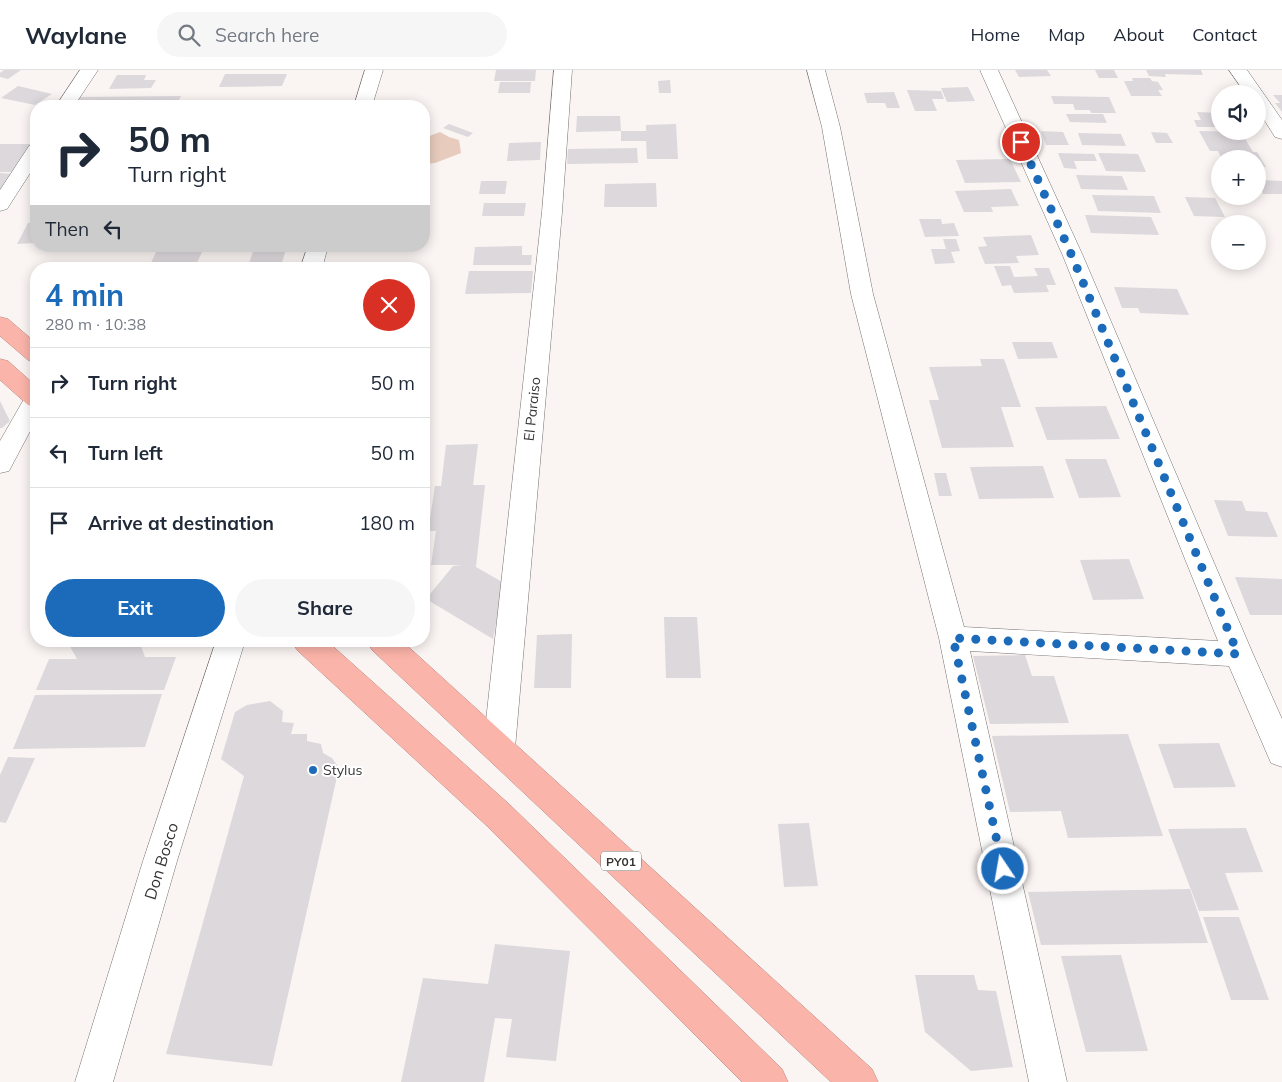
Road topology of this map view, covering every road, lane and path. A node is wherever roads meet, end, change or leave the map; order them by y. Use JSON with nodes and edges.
{"nodes":[{"id":1,"x":89,"y":70,"type":"edge"},
{"id":2,"x":374,"y":70,"type":"edge"},
{"id":3,"x":563,"y":70,"type":"edge"},
{"id":4,"x":816,"y":70,"type":"edge"},
{"id":5,"x":989,"y":70,"type":"edge"},
{"id":6,"x":1238,"y":70,"type":"edge"},
{"id":7,"x":1249,"y":85,"type":"edge"},
{"id":8,"x":69,"y":100,"type":"edge"},
{"id":9,"x":365,"y":100,"type":"edge"},
{"id":10,"x":1266,"y":110,"type":"edge"},
{"id":11,"x":1282,"y":133,"type":"edge"},
{"id":12,"x":30,"y":159,"type":"edge"},
{"id":13,"x":0,"y":205,"type":"edge"},
{"id":14,"x":0,"y":324,"type":"edge"},
{"id":15,"x":30,"y":350,"type":"edge"},
{"id":16,"x":0,"y":367,"type":"edge"},
{"id":17,"x":30,"y":393,"type":"edge"},
{"id":18,"x":30,"y":409,"type":"edge"},
{"id":19,"x":0,"y":464,"type":"edge"},
{"id":20,"x":953,"y":638,"type":"junction"},
{"id":21,"x":229,"y":647,"type":"edge"},
{"id":22,"x":314,"y":647,"type":"edge"},
{"id":23,"x":389,"y":647,"type":"edge"},
{"id":24,"x":1238,"y":654,"type":"junction"},
{"id":25,"x":499,"y":748,"type":"junction"},
{"id":26,"x":1282,"y":753,"type":"edge"},
{"id":27,"x":94,"y":1082,"type":"edge"},
{"id":28,"x":769,"y":1082,"type":"edge"},
{"id":29,"x":859,"y":1082,"type":"edge"},
{"id":30,"x":1048,"y":1082,"type":"edge"}],
"edges":[{"from":1,"to":8,"type":"street"},
{"from":2,"to":9,"type":"street"},
{"from":3,"to":25,"type":"street","name":"El Paraiso"},
{"from":4,"to":20,"type":"street"},
{"from":5,"to":24,"type":"street"},
{"from":6,"to":7,"type":"street"},
{"from":10,"to":11,"type":"street"},
{"from":12,"to":13,"type":"street"},
{"from":14,"to":15,"type":"highway"},
{"from":16,"to":17,"type":"highway"},
{"from":18,"to":19,"type":"street"},
{"from":20,"to":24,"type":"street"},
{"from":20,"to":30,"type":"street"},
{"from":21,"to":27,"type":"street","name":"Don Bosco"},
{"from":22,"to":28,"type":"highway"},
{"from":23,"to":25,"type":"highway","number":"PY01"},
{"from":24,"to":26,"type":"street"},
{"from":25,"to":29,"type":"highway","number":"PY01"}]}
